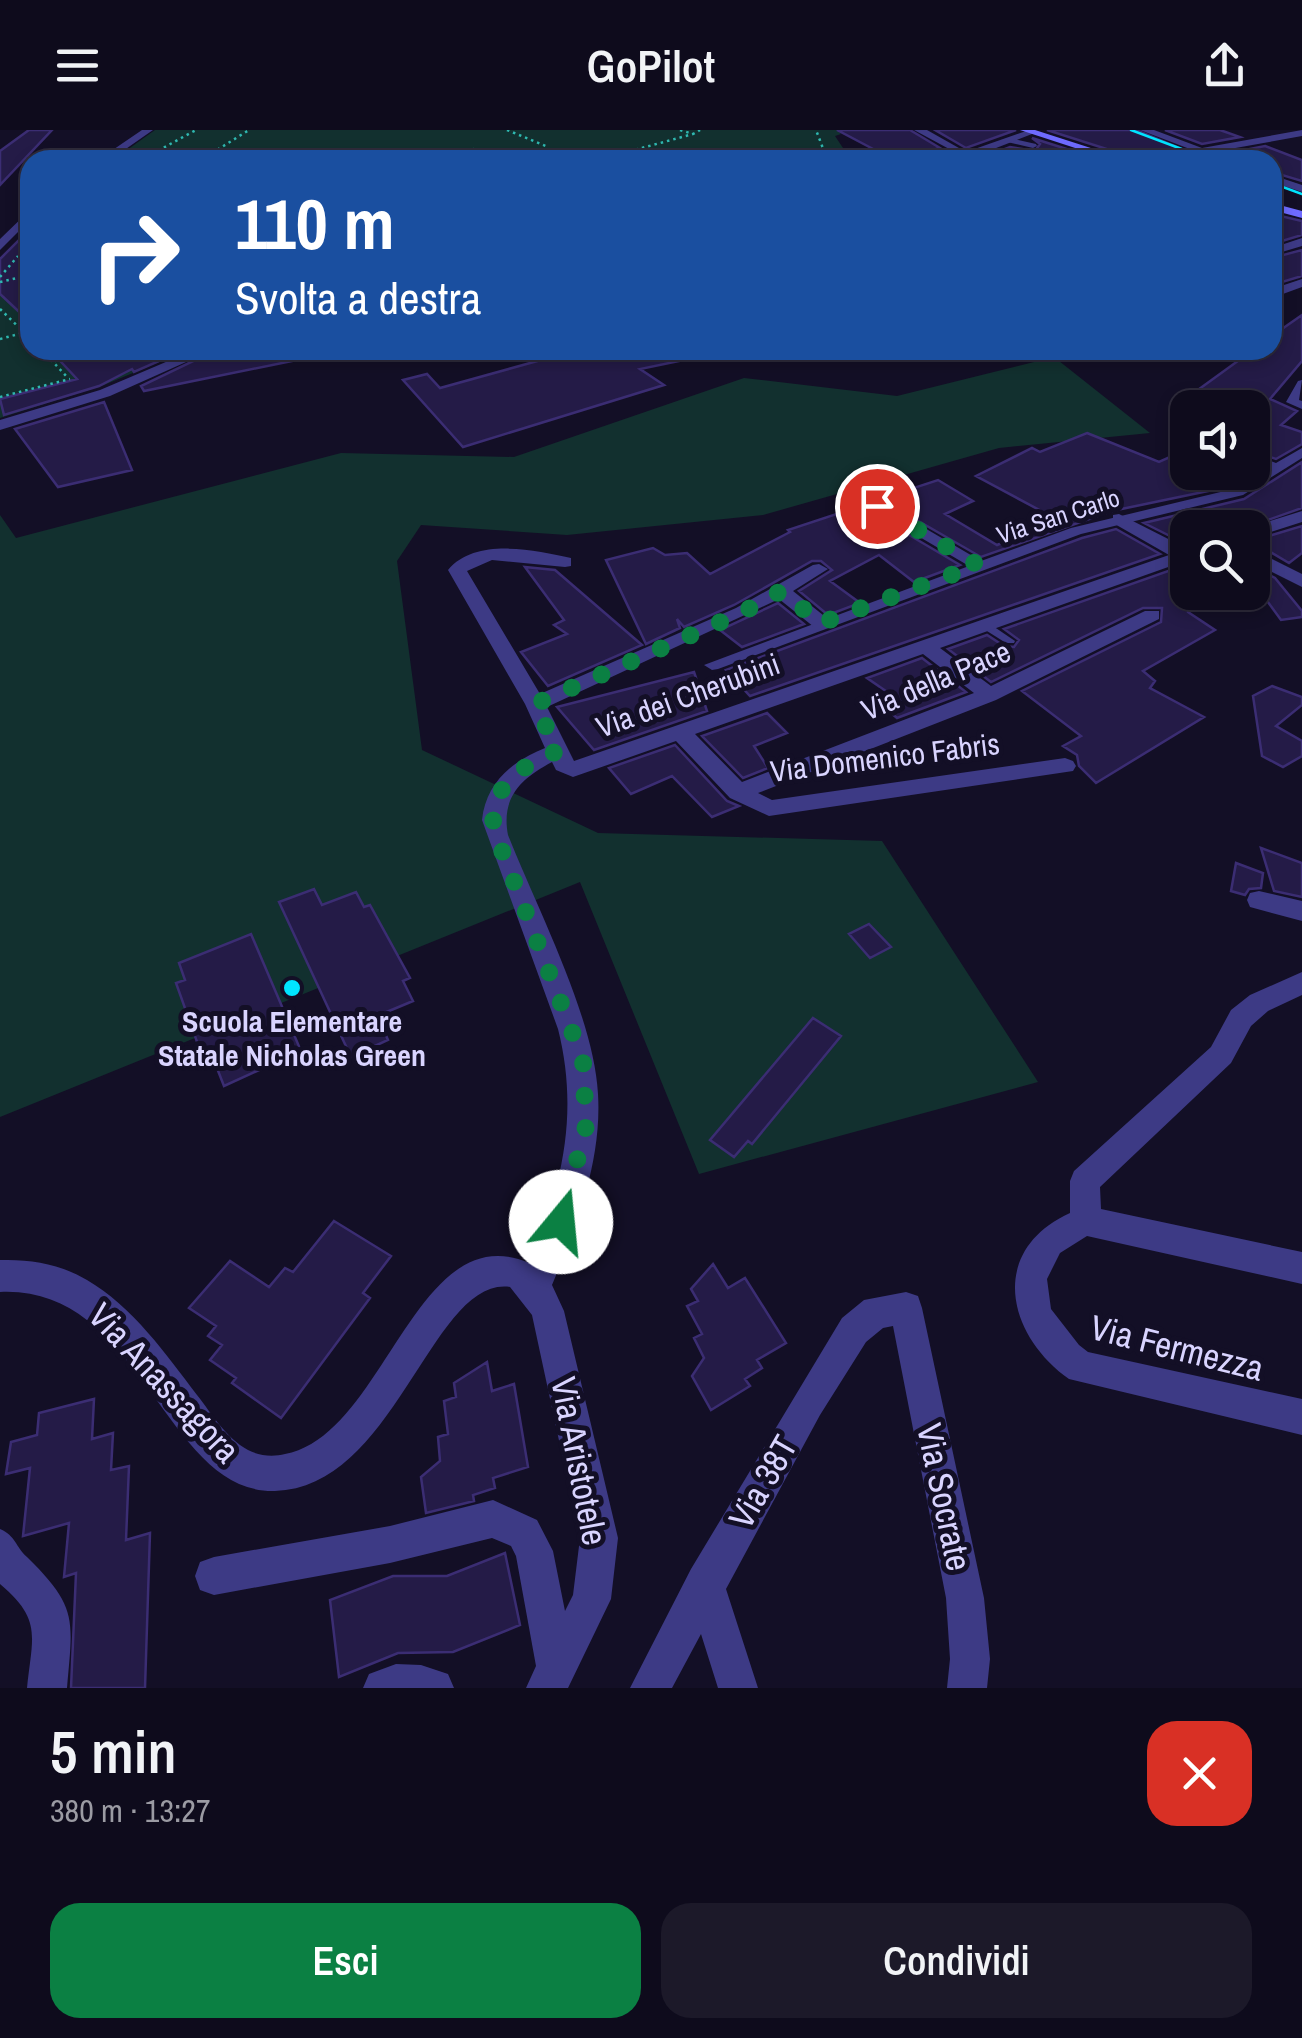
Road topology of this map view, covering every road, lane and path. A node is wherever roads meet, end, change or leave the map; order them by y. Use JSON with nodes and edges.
{"nodes":[{"id":1,"x":148,"y":130,"type":"edge"},
{"id":2,"x":196,"y":130,"type":"edge"},
{"id":3,"x":249,"y":130,"type":"edge"},
{"id":4,"x":506,"y":130,"type":"edge"},
{"id":5,"x":680,"y":130,"type":"edge"},
{"id":6,"x":700,"y":130,"type":"edge"},
{"id":7,"x":919,"y":130,"type":"edge"},
{"id":8,"x":1232,"y":130,"type":"edge"},
{"id":9,"x":1029,"y":131,"type":"edge"},
{"id":10,"x":1140,"y":133,"type":"edge"},
{"id":11,"x":1302,"y":133,"type":"edge"},
{"id":12,"x":693,"y":134,"type":"junction"},
{"id":13,"x":1010,"y":140,"type":"junction"},
{"id":14,"x":1261,"y":140,"type":"junction"},
{"id":15,"x":1032,"y":146,"type":"dead end"},
{"id":16,"x":548,"y":147,"type":"dead end"},
{"id":17,"x":119,"y":150,"type":"edge"},
{"id":18,"x":159,"y":150,"type":"edge"},
{"id":19,"x":217,"y":150,"type":"edge"},
{"id":20,"x":635,"y":150,"type":"edge"},
{"id":21,"x":962,"y":150,"type":"edge"},
{"id":22,"x":984,"y":150,"type":"edge"},
{"id":23,"x":1091,"y":150,"type":"edge"},
{"id":24,"x":1185,"y":150,"type":"edge"},
{"id":25,"x":1219,"y":150,"type":"edge"},
{"id":26,"x":1288,"y":150,"type":"dead end"},
{"id":27,"x":20,"y":224,"type":"edge"},
{"id":28,"x":0,"y":246,"type":"edge"},
{"id":29,"x":20,"y":254,"type":"dead end"},
{"id":30,"x":0,"y":279,"type":"edge"},
{"id":31,"x":0,"y":309,"type":"edge"},
{"id":32,"x":20,"y":325,"type":"edge"},
{"id":33,"x":60,"y":360,"type":"edge"},
{"id":34,"x":183,"y":360,"type":"edge"},
{"id":35,"x":53,"y":362,"type":"joint"},
{"id":36,"x":1302,"y":383,"type":"edge"},
{"id":37,"x":0,"y":397,"type":"edge"},
{"id":38,"x":1302,"y":405,"type":"edge"},
{"id":39,"x":0,"y":425,"type":"edge"},
{"id":40,"x":1302,"y":452,"type":"edge"},
{"id":41,"x":1270,"y":466,"type":"edge"},
{"id":42,"x":1276,"y":468,"type":"junction"},
{"id":43,"x":877,"y":506,"type":"dead end"},
{"id":44,"x":1302,"y":516,"type":"edge"},
{"id":45,"x":1119,"y":519,"type":"junction"},
{"id":46,"x":1270,"y":526,"type":"edge"},
{"id":47,"x":1170,"y":547,"type":"edge"},
{"id":48,"x":1170,"y":560,"type":"edge"},
{"id":49,"x":565,"y":562,"type":"dead end"},
{"id":50,"x":1270,"y":564,"type":"edge"},
{"id":51,"x":978,"y":565,"type":"junction"},
{"id":52,"x":819,"y":569,"type":"dead end"},
{"id":53,"x":1302,"y":582,"type":"edge"},
{"id":54,"x":781,"y":591,"type":"junction"},
{"id":55,"x":1152,"y":615,"type":"dead end"},
{"id":56,"x":821,"y":623,"type":"junction"},
{"id":57,"x":983,"y":624,"type":"junction"},
{"id":58,"x":1010,"y":641,"type":"dead end"},
{"id":59,"x":923,"y":644,"type":"junction"},
{"id":60,"x":712,"y":665,"type":"dead end"},
{"id":61,"x":990,"y":695,"type":"junction"},
{"id":62,"x":535,"y":704,"type":"junction"},
{"id":63,"x":680,"y":732,"type":"junction"},
{"id":64,"x":558,"y":751,"type":"junction"},
{"id":65,"x":1065,"y":766,"type":"dead end"},
{"id":66,"x":738,"y":792,"type":"junction"},
{"id":67,"x":1259,"y":900,"type":"dead end"},
{"id":68,"x":1302,"y":912,"type":"edge"},
{"id":69,"x":1302,"y":983,"type":"edge"},
{"id":70,"x":1086,"y":1221,"type":"junction"},
{"id":71,"x":1302,"y":1268,"type":"edge"},
{"id":72,"x":0,"y":1276,"type":"edge"},
{"id":73,"x":536,"y":1286,"type":"junction"},
{"id":74,"x":906,"y":1308,"type":"joint"},
{"id":75,"x":1302,"y":1417,"type":"edge"},
{"id":76,"x":0,"y":1548,"type":"edge"},
{"id":77,"x":214,"y":1576,"type":"dead end"},
{"id":78,"x":705,"y":1583,"type":"junction"},
{"id":79,"x":551,"y":1678,"type":"edge"},
{"id":80,"x":47,"y":1688,"type":"edge"},
{"id":81,"x":383,"y":1688,"type":"edge"},
{"id":82,"x":434,"y":1688,"type":"edge"},
{"id":83,"x":650,"y":1688,"type":"edge"},
{"id":84,"x":738,"y":1688,"type":"edge"},
{"id":85,"x":967,"y":1688,"type":"edge"}],
"edges":[{"from":1,"to":17,"type":"street"},
{"from":2,"to":18,"type":"path"},
{"from":3,"to":19,"type":"path"},
{"from":4,"to":16,"type":"path"},
{"from":5,"to":12,"type":"path"},
{"from":6,"to":12,"type":"path"},
{"from":7,"to":21,"type":"street"},
{"from":8,"to":14,"type":"street"},
{"from":9,"to":13,"type":"street"},
{"from":9,"to":23,"type":"main road"},
{"from":10,"to":24,"type":"street"},
{"from":11,"to":14,"type":"street"},
{"from":12,"to":20,"type":"path"},
{"from":13,"to":15,"type":"street"},
{"from":13,"to":22,"type":"street"},
{"from":14,"to":25,"type":"street"},
{"from":14,"to":26,"type":"street"},
{"from":27,"to":28,"type":"street"},
{"from":29,"to":30,"type":"path"},
{"from":31,"to":32,"type":"path"},
{"from":33,"to":35,"type":"path"},
{"from":34,"to":39,"type":"street"},
{"from":35,"to":37,"type":"path"},
{"from":36,"to":38,"type":"street"},
{"from":40,"to":42,"type":"street","name":"Via San Carlo"},
{"from":41,"to":42,"type":"street"},
{"from":42,"to":45,"type":"street","name":"Via San Carlo"},
{"from":43,"to":51,"type":"street"},
{"from":44,"to":46,"type":"street"},
{"from":45,"to":47,"type":"street"},
{"from":45,"to":51,"type":"street","name":"Via San Carlo"},
{"from":48,"to":57,"type":"street","name":"Via dei Cherubini"},
{"from":49,"to":62,"type":"street"},
{"from":50,"to":53,"type":"street"},
{"from":51,"to":56,"type":"street","name":"Via San Carlo"},
{"from":52,"to":54,"type":"street"},
{"from":54,"to":56,"type":"street"},
{"from":54,"to":62,"type":"street"},
{"from":55,"to":61,"type":"street","name":"Via della Pace"},
{"from":56,"to":60,"type":"street","name":"Via San Carlo"},
{"from":57,"to":58,"type":"lane"},
{"from":57,"to":59,"type":"street","name":"Via dei Cherubini"},
{"from":59,"to":61,"type":"street"},
{"from":59,"to":63,"type":"street","name":"Via dei Cherubini"},
{"from":61,"to":66,"type":"street","name":"Via della Pace"},
{"from":62,"to":64,"type":"street"},
{"from":63,"to":64,"type":"street","name":"Via dei Cherubini"},
{"from":63,"to":66,"type":"street","name":"Via Domenico Fabris"},
{"from":64,"to":73,"type":"street"},
{"from":65,"to":66,"type":"street","name":"Via Domenico Fabris"},
{"from":67,"to":68,"type":"street"},
{"from":69,"to":70,"type":"street"},
{"from":70,"to":71,"type":"street"},
{"from":70,"to":75,"type":"street","name":"Via Fermezza"},
{"from":72,"to":73,"type":"street","name":"Via Anassagora"},
{"from":73,"to":79,"type":"street","name":"Via Aristotele"},
{"from":74,"to":78,"type":"street","name":"Via 38T"},
{"from":74,"to":85,"type":"street","name":"Via Socrate"},
{"from":76,"to":80,"type":"street"},
{"from":77,"to":79,"type":"street"},
{"from":78,"to":83,"type":"street","name":"Via 38T"},
{"from":78,"to":84,"type":"street"},
{"from":81,"to":82,"type":"street"}]}
